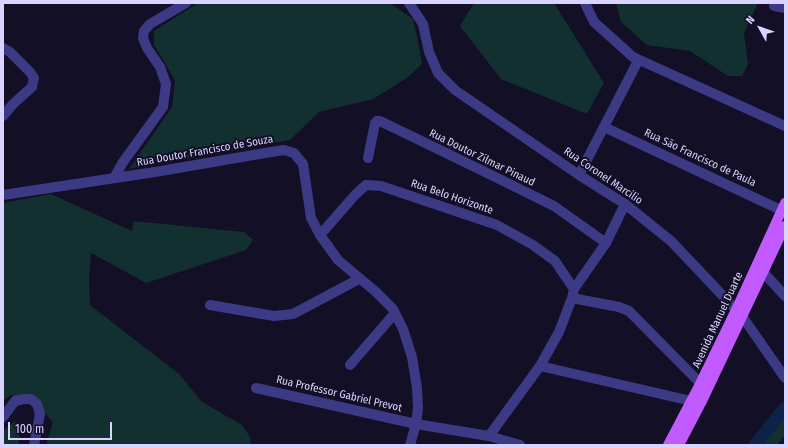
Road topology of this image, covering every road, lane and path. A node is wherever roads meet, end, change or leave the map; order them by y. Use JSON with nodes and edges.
{"nodes":[{"id":1,"x":186,"y":3,"type":"edge"},
{"id":2,"x":409,"y":3,"type":"edge"},
{"id":3,"x":586,"y":3,"type":"edge"},
{"id":4,"x":774,"y":6,"type":"dead end"},
{"id":5,"x":785,"y":8,"type":"edge"},
{"id":6,"x":3,"y":48,"type":"edge"},
{"id":7,"x":638,"y":61,"type":"junction"},
{"id":8,"x":3,"y":116,"type":"edge"},
{"id":9,"x":785,"y":126,"type":"edge"},
{"id":10,"x":604,"y":127,"type":"junction"},
{"id":11,"x":368,"y":158,"type":"dead end"},
{"id":12,"x":580,"y":175,"type":"junction"},
{"id":13,"x":114,"y":178,"type":"junction"},
{"id":14,"x":3,"y":195,"type":"edge"},
{"id":15,"x":625,"y":204,"type":"junction"},
{"id":16,"x":784,"y":208,"type":"edge"},
{"id":17,"x":785,"y":226,"type":"edge"},
{"id":18,"x":320,"y":235,"type":"junction"},
{"id":19,"x":606,"y":243,"type":"junction"},
{"id":20,"x":763,"y":272,"type":"junction"},
{"id":21,"x":359,"y":279,"type":"junction"},
{"id":22,"x":573,"y":293,"type":"junction"},
{"id":23,"x":785,"y":296,"type":"edge"},
{"id":24,"x":210,"y":305,"type":"dead end"},
{"id":25,"x":395,"y":313,"type":"junction"},
{"id":26,"x":739,"y":313,"type":"junction"},
{"id":27,"x":350,"y":365,"type":"dead end"},
{"id":28,"x":540,"y":366,"type":"junction"},
{"id":29,"x":785,"y":378,"type":"edge"},
{"id":30,"x":704,"y":387,"type":"junction"},
{"id":31,"x":256,"y":388,"type":"dead end"},
{"id":32,"x":696,"y":402,"type":"junction"},
{"id":33,"x":3,"y":417,"type":"edge"},
{"id":34,"x":416,"y":424,"type":"junction"},
{"id":35,"x":489,"y":436,"type":"junction"},
{"id":36,"x":34,"y":445,"type":"edge"},
{"id":37,"x":410,"y":445,"type":"edge"},
{"id":38,"x":520,"y":445,"type":"edge"},
{"id":39,"x":668,"y":445,"type":"edge"},
{"id":40,"x":679,"y":445,"type":"edge"}],
"edges":[{"from":1,"to":13,"type":"street"},
{"from":2,"to":12,"type":"street","name":"Rua Coronel Marcilio"},
{"from":3,"to":7,"type":"street"},
{"from":4,"to":5,"type":"street"},
{"from":6,"to":8,"type":"street"},
{"from":7,"to":9,"type":"street"},
{"from":7,"to":10,"type":"street"},
{"from":10,"to":12,"type":"street"},
{"from":10,"to":16,"type":"street","name":"Rua São Francisco de Paula"},
{"from":11,"to":19,"type":"street","name":"Rua Doutor Zilmar Pinaud"},
{"from":12,"to":15,"type":"street","name":"Rua Coronel Marcilio"},
{"from":13,"to":14,"type":"street","name":"Rua Doutor Francisco de Souza"},
{"from":13,"to":18,"type":"street","name":"Rua Doutor Francisco de Souza"},
{"from":15,"to":19,"type":"street"},
{"from":15,"to":26,"type":"street","name":"Rua Coronel Marcilio"},
{"from":16,"to":26,"type":"main road","name":"Avenida Manuel Duarte"},
{"from":17,"to":20,"type":"main road","name":"Avenida Manuel Duarte"},
{"from":18,"to":21,"type":"street","name":"Rua Doutor Francisco de Souza"},
{"from":18,"to":22,"type":"street","name":"Rua Belo Horizonte"},
{"from":19,"to":22,"type":"street"},
{"from":20,"to":23,"type":"street"},
{"from":20,"to":26,"type":"main road","name":"Avenida Manuel Duarte"},
{"from":21,"to":24,"type":"street"},
{"from":21,"to":25,"type":"street","name":"Rua Doutor Francisco de Souza"},
{"from":22,"to":28,"type":"street"},
{"from":22,"to":30,"type":"street"},
{"from":25,"to":27,"type":"street"},
{"from":25,"to":34,"type":"street","name":"Rua Doutor Francisco de Souza"},
{"from":26,"to":29,"type":"street","name":"Rua Coronel Marcilio"},
{"from":26,"to":30,"type":"main road","name":"Avenida Manuel Duarte"},
{"from":28,"to":32,"type":"street"},
{"from":28,"to":35,"type":"street"},
{"from":30,"to":32,"type":"main road","name":"Avenida Manuel Duarte"},
{"from":31,"to":34,"type":"street","name":"Rua Professor Gabriel Prevot"},
{"from":32,"to":39,"type":"main road","name":"Avenida Manuel Duarte"},
{"from":32,"to":40,"type":"main road","name":"Avenida Manuel Duarte"},
{"from":33,"to":36,"type":"street"},
{"from":34,"to":35,"type":"street","name":"Rua Professor Gabriel Prevot"},
{"from":34,"to":37,"type":"street","name":"Rua Doutor Francisco de Souza"},
{"from":35,"to":38,"type":"street","name":"Rua Professor Gabriel Prevot"}]}
